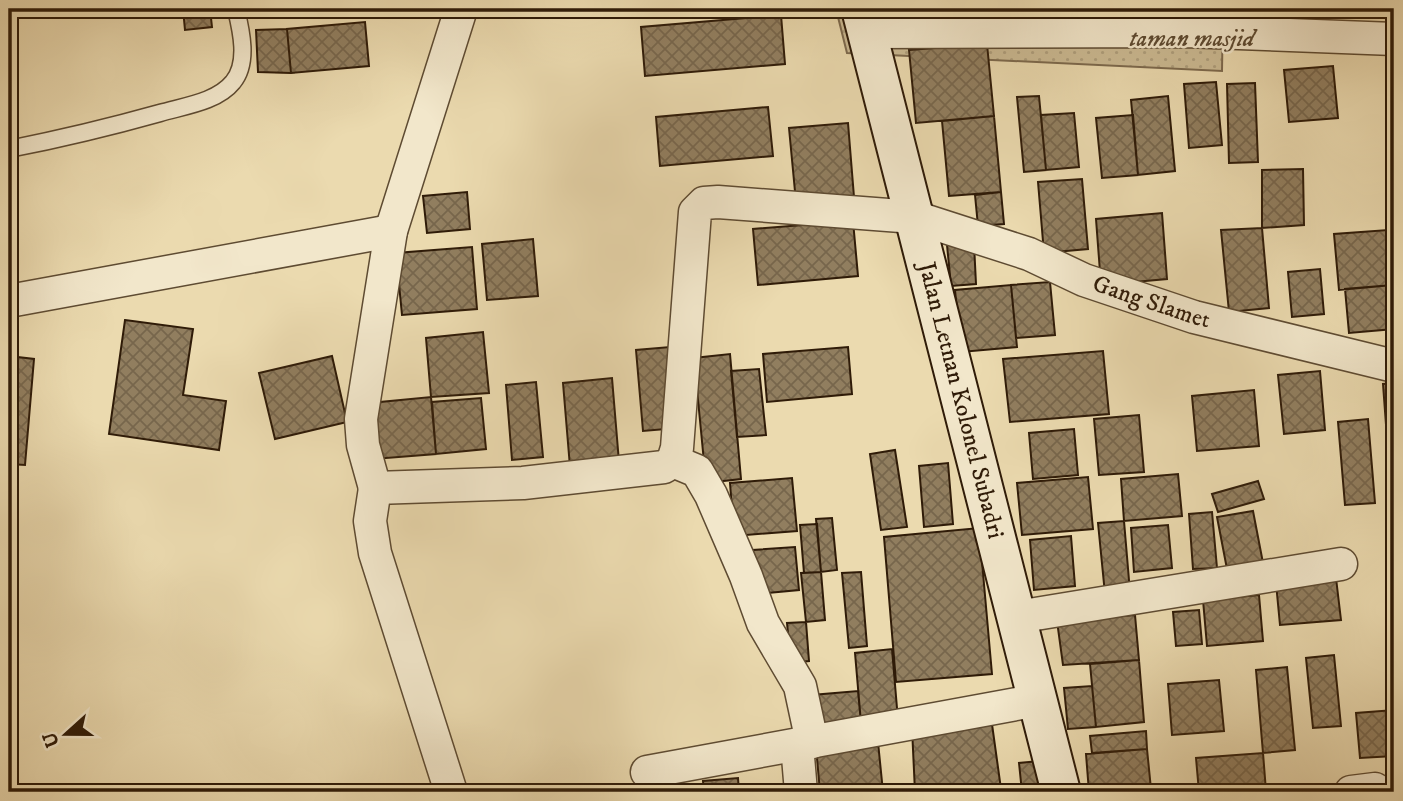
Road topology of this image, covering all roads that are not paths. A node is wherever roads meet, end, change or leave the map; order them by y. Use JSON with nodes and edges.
{"nodes":[{"id":1,"x":236,"y":9,"type":"edge"},
{"id":2,"x":461,"y":9,"type":"edge"},
{"id":3,"x":864,"y":20,"type":"edge"},
{"id":4,"x":1186,"y":20,"type":"edge"},
{"id":5,"x":1394,"y":39,"type":"edge"},
{"id":6,"x":9,"y":149,"type":"edge"},
{"id":7,"x":914,"y":217,"type":"junction"},
{"id":8,"x":391,"y":232,"type":"junction"},
{"id":9,"x":9,"y":301,"type":"edge"},
{"id":10,"x":1394,"y":366,"type":"edge"},
{"id":11,"x":673,"y":460,"type":"junction"},
{"id":12,"x":375,"y":488,"type":"junction"},
{"id":13,"x":1341,"y":564,"type":"dead end"},
{"id":14,"x":1017,"y":617,"type":"junction"},
{"id":15,"x":1038,"y":700,"type":"junction"},
{"id":16,"x":804,"y":744,"type":"junction"},
{"id":17,"x":647,"y":772,"type":"dead end"},
{"id":18,"x":451,"y":792,"type":"edge"},
{"id":19,"x":801,"y":792,"type":"edge"},
{"id":20,"x":1061,"y":792,"type":"edge"}],
"edges":[{"from":1,"to":6,"type":"lane"},
{"from":2,"to":8,"type":"street"},
{"from":3,"to":4,"type":"street"},
{"from":3,"to":7,"type":"main road","name":"Jalan Letnan Kolonel Subadri"},
{"from":4,"to":5,"type":"street"},
{"from":7,"to":10,"type":"street","name":"Gang Slamet"},
{"from":7,"to":11,"type":"street","name":"Gang Slamet"},
{"from":7,"to":14,"type":"main road","name":"Jalan Letnan Kolonel Subadri"},
{"from":8,"to":9,"type":"street"},
{"from":8,"to":12,"type":"street"},
{"from":11,"to":12,"type":"street"},
{"from":11,"to":16,"type":"street"},
{"from":12,"to":18,"type":"street"},
{"from":13,"to":14,"type":"street"},
{"from":14,"to":15,"type":"main road","name":"Jalan Letnan Kolonel Subadri"},
{"from":15,"to":16,"type":"street"},
{"from":15,"to":20,"type":"main road","name":"Jalan Letnan Kolonel Subadri"},
{"from":16,"to":17,"type":"street"},
{"from":16,"to":19,"type":"street"}]}
